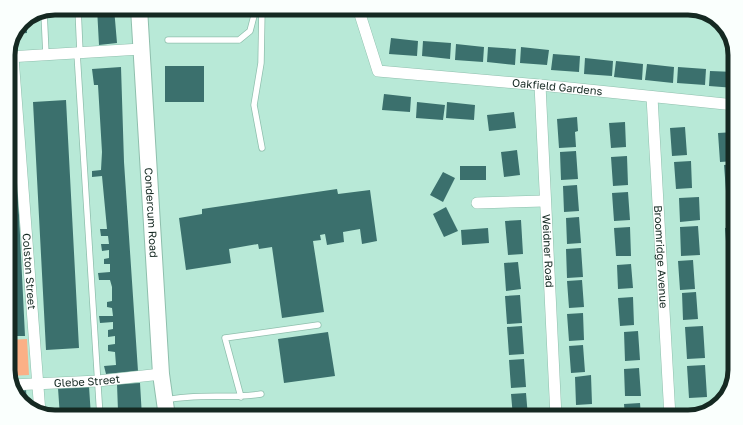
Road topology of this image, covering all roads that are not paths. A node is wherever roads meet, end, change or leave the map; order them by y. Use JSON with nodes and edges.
{"nodes":[{"id":1,"x":78,"y":15,"type":"edge"},
{"id":2,"x":139,"y":15,"type":"edge"},
{"id":3,"x":254,"y":15,"type":"edge"},
{"id":4,"x":261,"y":15,"type":"edge"},
{"id":5,"x":360,"y":15,"type":"edge"},
{"id":6,"x":44,"y":17,"type":"edge"},
{"id":7,"x":168,"y":40,"type":"dead end"},
{"id":8,"x":141,"y":49,"type":"junction"},
{"id":9,"x":78,"y":53,"type":"junction"},
{"id":10,"x":46,"y":55,"type":"junction"},
{"id":11,"x":15,"y":57,"type":"edge"},
{"id":12,"x":540,"y":85,"type":"junction"},
{"id":13,"x":652,"y":97,"type":"junction"},
{"id":14,"x":728,"y":104,"type":"edge"},
{"id":15,"x":15,"y":115,"type":"edge"},
{"id":16,"x":262,"y":148,"type":"dead end"},
{"id":17,"x":544,"y":201,"type":"junction"},
{"id":18,"x":477,"y":203,"type":"dead end"},
{"id":19,"x":318,"y":325,"type":"dead end"},
{"id":20,"x":161,"y":374,"type":"junction"},
{"id":21,"x":98,"y":381,"type":"junction"},
{"id":22,"x":38,"y":383,"type":"junction"},
{"id":23,"x":18,"y":385,"type":"edge"},
{"id":24,"x":261,"y":394,"type":"dead end"},
{"id":25,"x":241,"y":397,"type":"junction"},
{"id":26,"x":166,"y":400,"type":"junction"},
{"id":27,"x":40,"y":407,"type":"edge"},
{"id":28,"x":100,"y":410,"type":"edge"},
{"id":29,"x":167,"y":410,"type":"edge"},
{"id":30,"x":556,"y":410,"type":"edge"},
{"id":31,"x":670,"y":410,"type":"edge"}],
"edges":[{"from":1,"to":9,"type":"lane"},
{"from":2,"to":8,"type":"main road","name":"Condercum Road"},
{"from":3,"to":7,"type":"lane"},
{"from":4,"to":16,"type":"lane"},
{"from":5,"to":12,"type":"street","name":"Oakfield Gardens"},
{"from":6,"to":10,"type":"lane"},
{"from":8,"to":9,"type":"street"},
{"from":8,"to":20,"type":"main road","name":"Condercum Road"},
{"from":9,"to":10,"type":"street"},
{"from":9,"to":21,"type":"lane"},
{"from":10,"to":11,"type":"street"},
{"from":12,"to":13,"type":"street","name":"Oakfield Gardens"},
{"from":12,"to":17,"type":"street","name":"Weidner Road"},
{"from":13,"to":14,"type":"street","name":"Oakfield Gardens"},
{"from":13,"to":31,"type":"street","name":"Broomridge Avenue"},
{"from":15,"to":22,"type":"street","name":"Colston Street"},
{"from":17,"to":18,"type":"street"},
{"from":17,"to":30,"type":"street","name":"Weidner Road"},
{"from":19,"to":25,"type":"lane"},
{"from":20,"to":21,"type":"street","name":"Glebe Street"},
{"from":20,"to":26,"type":"main road","name":"Condercum Road"},
{"from":21,"to":22,"type":"street","name":"Glebe Street"},
{"from":21,"to":28,"type":"lane"},
{"from":22,"to":23,"type":"street","name":"Glebe Street"},
{"from":22,"to":27,"type":"street","name":"Colston Street"},
{"from":24,"to":25,"type":"lane"},
{"from":25,"to":26,"type":"lane"},
{"from":26,"to":29,"type":"main road","name":"Condercum Road"}]}
